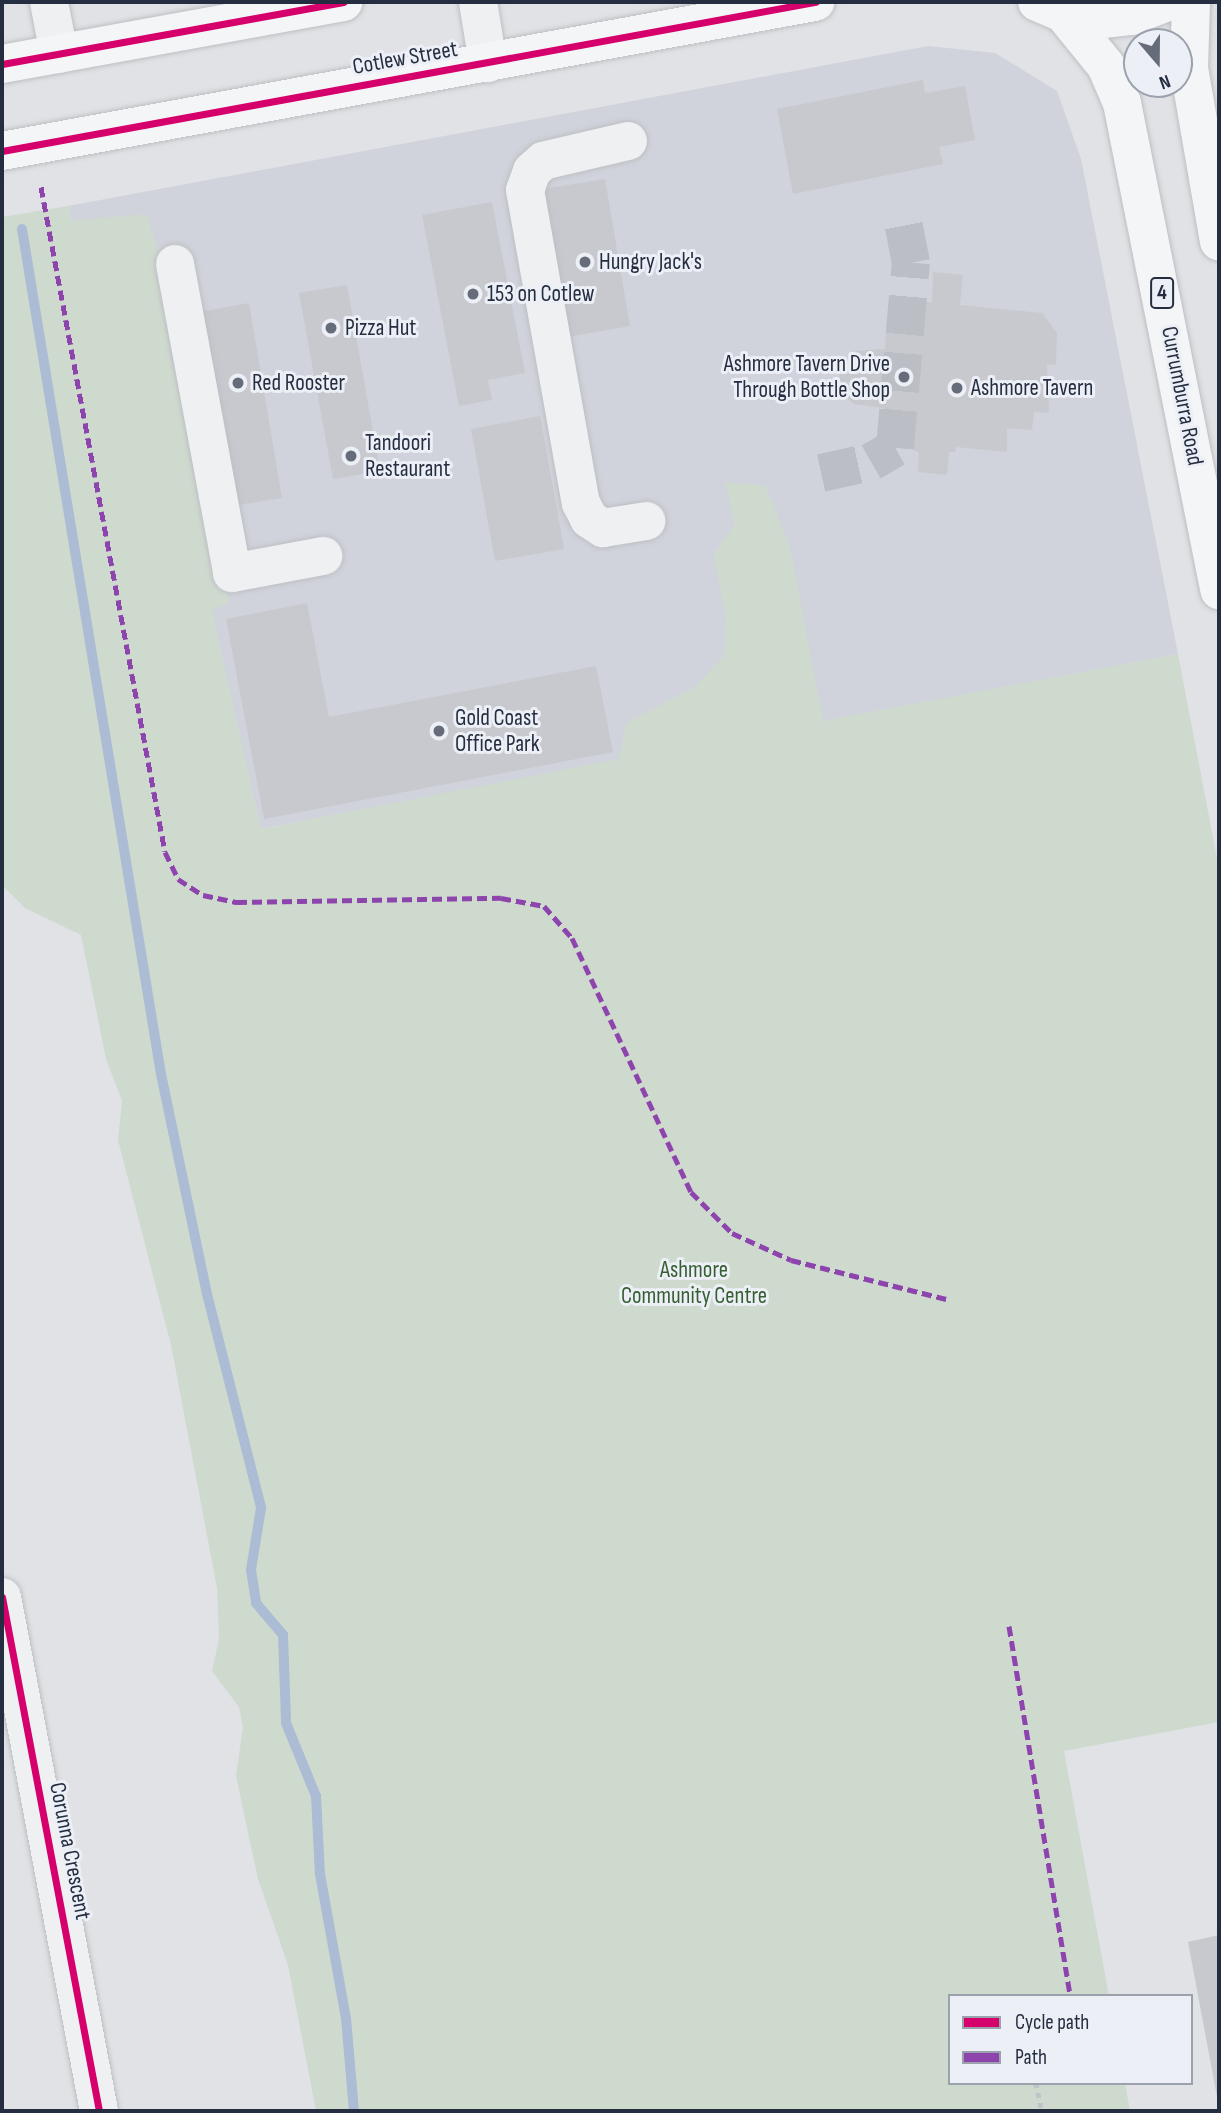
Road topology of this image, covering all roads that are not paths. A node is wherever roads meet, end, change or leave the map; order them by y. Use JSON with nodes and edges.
{"nodes":[{"id":1,"x":49,"y":2,"type":"edge"},
{"id":2,"x":343,"y":2,"type":"edge"},
{"id":3,"x":478,"y":2,"type":"edge"},
{"id":4,"x":815,"y":2,"type":"edge"},
{"id":5,"x":1167,"y":2,"type":"edge"},
{"id":6,"x":1191,"y":2,"type":"edge"},
{"id":7,"x":1050,"y":7,"type":"edge"},
{"id":8,"x":59,"y":54,"type":"junction"},
{"id":9,"x":488,"y":63,"type":"junction"},
{"id":10,"x":2,"y":64,"type":"edge"},
{"id":11,"x":628,"y":141,"type":"dead end"},
{"id":12,"x":2,"y":151,"type":"edge"},
{"id":13,"x":1219,"y":242,"type":"edge"},
{"id":14,"x":174,"y":264,"type":"dead end"},
{"id":15,"x":646,"y":521,"type":"dead end"},
{"id":16,"x":323,"y":556,"type":"dead end"},
{"id":17,"x":1219,"y":590,"type":"edge"},
{"id":18,"x":2,"y":1597,"type":"edge"},
{"id":19,"x":99,"y":2111,"type":"edge"}],
"edges":[{"from":1,"to":8,"type":"street"},
{"from":2,"to":8,"type":"main road"},
{"from":3,"to":9,"type":"street"},
{"from":4,"to":9,"type":"main road","name":"Cotlew Street"},
{"from":5,"to":7,"type":"main road","number":"4"},
{"from":6,"to":13,"type":"main road"},
{"from":7,"to":17,"type":"main road","name":"Currumburra Road","number":"4"},
{"from":8,"to":10,"type":"main road"},
{"from":9,"to":12,"type":"main road","name":"Cotlew Street"},
{"from":11,"to":15,"type":"street"},
{"from":14,"to":16,"type":"street"},
{"from":18,"to":19,"type":"street","name":"Corunna Crescent"}]}
